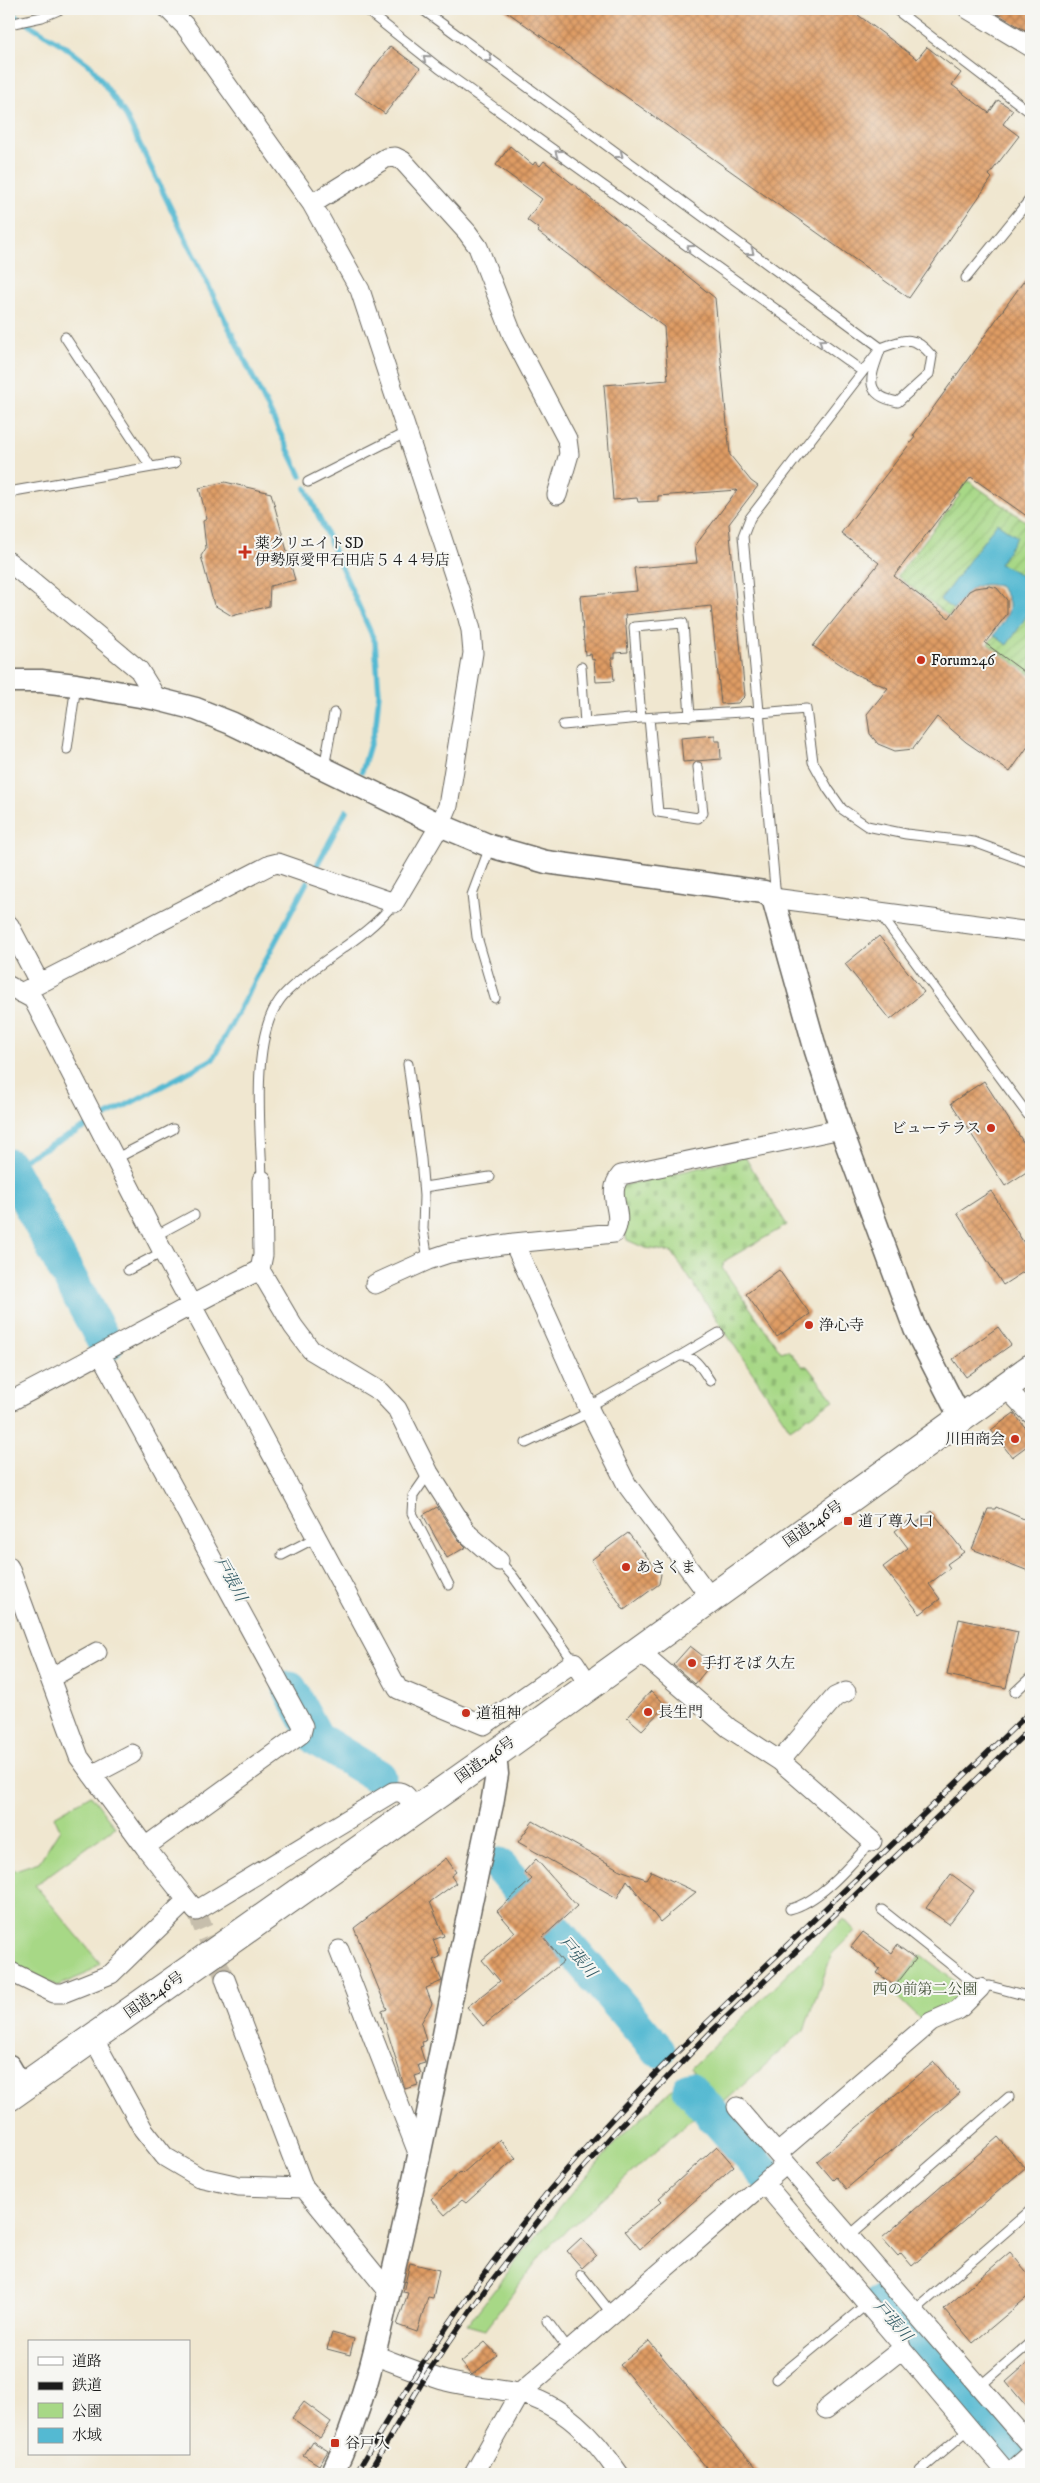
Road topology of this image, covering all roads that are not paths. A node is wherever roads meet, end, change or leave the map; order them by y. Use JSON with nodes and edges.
{"nodes":[{"id":1,"x":61,"y":9,"type":"edge"},
{"id":2,"x":168,"y":9,"type":"edge"},
{"id":3,"x":365,"y":9,"type":"edge"},
{"id":4,"x":422,"y":9,"type":"edge"},
{"id":5,"x":895,"y":9,"type":"edge"},
{"id":6,"x":968,"y":9,"type":"edge"},
{"id":7,"x":9,"y":24,"type":"edge"},
{"id":8,"x":1031,"y":47,"type":"edge"},
{"id":9,"x":1031,"y":113,"type":"edge"},
{"id":10,"x":1031,"y":198,"type":"edge"},
{"id":11,"x":312,"y":204,"type":"junction"},
{"id":12,"x":966,"y":278,"type":"dead end"},
{"id":13,"x":65,"y":337,"type":"dead end"},
{"id":14,"x":881,"y":348,"type":"junction"},
{"id":15,"x":862,"y":371,"type":"junction"},
{"id":16,"x":408,"y":432,"type":"junction"},
{"id":17,"x":175,"y":463,"type":"dead end"},
{"id":18,"x":151,"y":467,"type":"junction"},
{"id":19,"x":308,"y":482,"type":"dead end"},
{"id":20,"x":557,"y":495,"type":"dead end"},
{"id":21,"x":9,"y":498,"type":"edge"},
{"id":22,"x":9,"y":562,"type":"edge"},
{"id":23,"x":581,"y":667,"type":"dead end"},
{"id":24,"x":9,"y":681,"type":"edge"},
{"id":25,"x":76,"y":685,"type":"junction"},
{"id":26,"x":157,"y":699,"type":"junction"},
{"id":27,"x":334,"y":712,"type":"dead end"},
{"id":28,"x":760,"y":712,"type":"junction"},
{"id":29,"x":690,"y":716,"type":"junction"},
{"id":30,"x":645,"y":718,"type":"junction"},
{"id":31,"x":585,"y":723,"type":"junction"},
{"id":32,"x":563,"y":725,"type":"dead end"},
{"id":33,"x":67,"y":748,"type":"dead end"},
{"id":34,"x":698,"y":767,"type":"dead end"},
{"id":35,"x":324,"y":768,"type":"junction"},
{"id":36,"x":440,"y":825,"type":"junction"},
{"id":37,"x":490,"y":846,"type":"junction"},
{"id":38,"x":1031,"y":863,"type":"edge"},
{"id":39,"x":774,"y":898,"type":"junction"},
{"id":40,"x":394,"y":903,"type":"junction"},
{"id":41,"x":876,"y":910,"type":"junction"},
{"id":42,"x":9,"y":926,"type":"edge"},
{"id":43,"x":1031,"y":932,"type":"edge"},
{"id":44,"x":39,"y":982,"type":"junction"},
{"id":45,"x":15,"y":990,"type":"edge"},
{"id":46,"x":495,"y":998,"type":"dead end"},
{"id":47,"x":408,"y":1064,"type":"dead end"},
{"id":48,"x":1031,"y":1119,"type":"edge"},
{"id":49,"x":173,"y":1129,"type":"dead end"},
{"id":50,"x":841,"y":1129,"type":"junction"},
{"id":51,"x":115,"y":1159,"type":"junction"},
{"id":52,"x":490,"y":1177,"type":"dead end"},
{"id":53,"x":262,"y":1180,"type":"joint"},
{"id":54,"x":424,"y":1187,"type":"junction"},
{"id":55,"x":194,"y":1216,"type":"dead end"},
{"id":56,"x":514,"y":1243,"type":"junction"},
{"id":57,"x":159,"y":1244,"type":"junction"},
{"id":58,"x":428,"y":1260,"type":"junction"},
{"id":59,"x":128,"y":1270,"type":"dead end"},
{"id":60,"x":260,"y":1270,"type":"junction"},
{"id":61,"x":375,"y":1284,"type":"dead end"},
{"id":62,"x":192,"y":1304,"type":"junction"},
{"id":63,"x":719,"y":1333,"type":"dead end"},
{"id":64,"x":107,"y":1352,"type":"junction"},
{"id":65,"x":679,"y":1356,"type":"junction"},
{"id":66,"x":1031,"y":1368,"type":"edge"},
{"id":67,"x":710,"y":1381,"type":"dead end"},
{"id":68,"x":1006,"y":1387,"type":"junction"},
{"id":69,"x":9,"y":1402,"type":"edge"},
{"id":70,"x":589,"y":1410,"type":"junction"},
{"id":71,"x":1031,"y":1414,"type":"edge"},
{"id":72,"x":960,"y":1417,"type":"junction"},
{"id":73,"x":526,"y":1443,"type":"dead end"},
{"id":74,"x":429,"y":1473,"type":"junction"},
{"id":75,"x":316,"y":1537,"type":"junction"},
{"id":76,"x":282,"y":1555,"type":"dead end"},
{"id":77,"x":499,"y":1561,"type":"joint"},
{"id":78,"x":9,"y":1567,"type":"edge"},
{"id":79,"x":449,"y":1585,"type":"dead end"},
{"id":80,"x":710,"y":1598,"type":"junction"},
{"id":81,"x":638,"y":1650,"type":"junction"},
{"id":82,"x":96,"y":1652,"type":"dead end"},
{"id":83,"x":574,"y":1662,"type":"junction"},
{"id":84,"x":1031,"y":1677,"type":"edge"},
{"id":85,"x":50,"y":1678,"type":"junction"},
{"id":86,"x":589,"y":1686,"type":"junction"},
{"id":87,"x":846,"y":1692,"type":"dead end"},
{"id":88,"x":1016,"y":1692,"type":"dead end"},
{"id":89,"x":132,"y":1754,"type":"dead end"},
{"id":90,"x":495,"y":1754,"type":"junction"},
{"id":91,"x":780,"y":1761,"type":"junction"},
{"id":92,"x":92,"y":1775,"type":"junction"},
{"id":93,"x":415,"y":1809,"type":"junction"},
{"id":94,"x":872,"y":1841,"type":"joint"},
{"id":95,"x":145,"y":1847,"type":"junction"},
{"id":96,"x":187,"y":1900,"type":"junction"},
{"id":97,"x":790,"y":1909,"type":"dead end"},
{"id":98,"x":882,"y":1910,"type":"dead end"},
{"id":99,"x":339,"y":1950,"type":"dead end"},
{"id":100,"x":9,"y":1971,"type":"edge"},
{"id":101,"x":225,"y":1979,"type":"tunnel mouth"},
{"id":102,"x":980,"y":1988,"type":"junction"},
{"id":103,"x":1031,"y":1997,"type":"edge"},
{"id":104,"x":93,"y":2038,"type":"junction"},
{"id":105,"x":13,"y":2084,"type":"edge"},
{"id":106,"x":1009,"y":2097,"type":"dead end"},
{"id":107,"x":737,"y":2107,"type":"dead end"},
{"id":108,"x":420,"y":2158,"type":"junction"},
{"id":109,"x":782,"y":2158,"type":"junction"},
{"id":110,"x":764,"y":2183,"type":"junction"},
{"id":111,"x":304,"y":2188,"type":"junction"},
{"id":112,"x":1031,"y":2210,"type":"edge"},
{"id":113,"x":849,"y":2236,"type":"junction"},
{"id":114,"x":581,"y":2275,"type":"dead end"},
{"id":115,"x":388,"y":2292,"type":"junction"},
{"id":116,"x":862,"y":2298,"type":"junction"},
{"id":117,"x":914,"y":2311,"type":"junction"},
{"id":118,"x":612,"y":2314,"type":"junction"},
{"id":119,"x":547,"y":2321,"type":"dead end"},
{"id":120,"x":1031,"y":2342,"type":"edge"},
{"id":121,"x":902,"y":2349,"type":"junction"},
{"id":122,"x":569,"y":2350,"type":"junction"},
{"id":123,"x":374,"y":2355,"type":"junction"},
{"id":124,"x":776,"y":2379,"type":"dead end"},
{"id":125,"x":980,"y":2386,"type":"junction"},
{"id":126,"x":519,"y":2394,"type":"junction"},
{"id":127,"x":826,"y":2409,"type":"dead end"},
{"id":128,"x":970,"y":2428,"type":"junction"},
{"id":129,"x":1031,"y":2446,"type":"edge"},
{"id":130,"x":1031,"y":2454,"type":"edge"},
{"id":131,"x":920,"y":2472,"type":"dead end"},
{"id":132,"x":332,"y":2474,"type":"edge"},
{"id":133,"x":474,"y":2474,"type":"edge"},
{"id":134,"x":619,"y":2474,"type":"edge"},
{"id":135,"x":1009,"y":2474,"type":"edge"}],
"edges":[{"from":1,"to":7,"type":"lane"},
{"from":2,"to":11,"type":"street"},
{"from":15,"to":3,"type":"lane","one_way":true},
{"from":4,"to":14,"type":"lane","one_way":true},
{"from":5,"to":9,"type":"lane"},
{"from":6,"to":8,"type":"street"},
{"from":10,"to":12,"type":"lane"},
{"from":11,"to":16,"type":"street"},
{"from":11,"to":20,"type":"street"},
{"from":13,"to":18,"type":"lane"},
{"from":14,"to":14,"type":"lane"},
{"from":14,"to":15,"type":"lane"},
{"from":15,"to":28,"type":"lane"},
{"from":16,"to":19,"type":"lane"},
{"from":16,"to":36,"type":"street"},
{"from":17,"to":18,"type":"lane"},
{"from":18,"to":21,"type":"lane"},
{"from":22,"to":26,"type":"street"},
{"from":23,"to":31,"type":"lane"},
{"from":24,"to":25,"type":"street"},
{"from":25,"to":26,"type":"street"},
{"from":25,"to":33,"type":"lane"},
{"from":26,"to":35,"type":"street"},
{"from":27,"to":35,"type":"lane"},
{"from":28,"to":29,"type":"lane"},
{"from":28,"to":38,"type":"lane"},
{"from":28,"to":39,"type":"lane"},
{"from":29,"to":30,"type":"lane"},
{"from":29,"to":30,"type":"lane"},
{"from":30,"to":31,"type":"lane"},
{"from":30,"to":34,"type":"lane"},
{"from":31,"to":32,"type":"lane"},
{"from":35,"to":36,"type":"street"},
{"from":36,"to":37,"type":"street"},
{"from":36,"to":40,"type":"street"},
{"from":37,"to":39,"type":"street"},
{"from":37,"to":46,"type":"lane"},
{"from":39,"to":41,"type":"street"},
{"from":39,"to":50,"type":"street"},
{"from":40,"to":44,"type":"street"},
{"from":40,"to":53,"type":"lane"},
{"from":41,"to":43,"type":"street"},
{"from":41,"to":48,"type":"lane"},
{"from":42,"to":44,"type":"street"},
{"from":44,"to":45,"type":"street"},
{"from":45,"to":51,"type":"street"},
{"from":47,"to":54,"type":"lane"},
{"from":49,"to":51,"type":"lane"},
{"from":50,"to":56,"type":"street"},
{"from":50,"to":72,"type":"street"},
{"from":51,"to":57,"type":"street"},
{"from":52,"to":54,"type":"lane"},
{"from":53,"to":60,"type":"street"},
{"from":54,"to":58,"type":"lane"},
{"from":55,"to":57,"type":"lane"},
{"from":56,"to":58,"type":"street"},
{"from":56,"to":70,"type":"street"},
{"from":57,"to":59,"type":"lane"},
{"from":57,"to":62,"type":"street"},
{"from":58,"to":61,"type":"street"},
{"from":60,"to":62,"type":"street"},
{"from":60,"to":74,"type":"street"},
{"from":62,"to":64,"type":"street"},
{"from":62,"to":75,"type":"street"},
{"from":63,"to":65,"type":"lane"},
{"from":64,"to":69,"type":"street"},
{"from":64,"to":95,"type":"street"},
{"from":65,"to":67,"type":"lane"},
{"from":65,"to":70,"type":"lane"},
{"from":66,"to":68,"type":"highway","name":"国道246号"},
{"from":68,"to":71,"type":"street"},
{"from":68,"to":72,"type":"highway","name":"国道246号"},
{"from":70,"to":73,"type":"lane"},
{"from":70,"to":80,"type":"street"},
{"from":72,"to":80,"type":"highway","name":"国道246号"},
{"from":74,"to":77,"type":"street"},
{"from":74,"to":79,"type":"lane"},
{"from":75,"to":76,"type":"lane"},
{"from":75,"to":83,"type":"street"},
{"from":77,"to":83,"type":"lane"},
{"from":78,"to":85,"type":"street"},
{"from":80,"to":81,"type":"highway","name":"国道246号"},
{"from":81,"to":86,"type":"highway","name":"国道246号"},
{"from":81,"to":91,"type":"street"},
{"from":82,"to":85,"type":"street"},
{"from":83,"to":86,"type":"street"},
{"from":84,"to":88,"type":"lane"},
{"from":85,"to":92,"type":"street"},
{"from":86,"to":90,"type":"highway","name":"国道246号"},
{"from":87,"to":91,"type":"street"},
{"from":89,"to":92,"type":"street"},
{"from":90,"to":93,"type":"highway","name":"国道246号"},
{"from":90,"to":108,"type":"street"},
{"from":91,"to":94,"type":"street"},
{"from":92,"to":95,"type":"street"},
{"from":93,"to":96,"type":"street"},
{"from":93,"to":104,"type":"highway","name":"国道246号"},
{"from":94,"to":97,"type":"lane"},
{"from":95,"to":96,"type":"street"},
{"from":96,"to":100,"type":"street"},
{"from":98,"to":102,"type":"lane"},
{"from":99,"to":108,"type":"street"},
{"from":101,"to":111,"type":"street"},
{"from":102,"to":103,"type":"lane"},
{"from":102,"to":109,"type":"street"},
{"from":104,"to":105,"type":"highway","name":"国道246号"},
{"from":104,"to":111,"type":"street"},
{"from":106,"to":113,"type":"lane"},
{"from":107,"to":109,"type":"street"},
{"from":108,"to":115,"type":"street"},
{"from":109,"to":110,"type":"street"},
{"from":109,"to":113,"type":"street"},
{"from":110,"to":116,"type":"street"},
{"from":110,"to":118,"type":"street"},
{"from":111,"to":115,"type":"street"},
{"from":112,"to":117,"type":"lane"},
{"from":113,"to":117,"type":"street"},
{"from":114,"to":118,"type":"lane"},
{"from":115,"to":123,"type":"street"},
{"from":116,"to":121,"type":"street"},
{"from":116,"to":124,"type":"lane"},
{"from":117,"to":125,"type":"street"},
{"from":118,"to":122,"type":"street"},
{"from":119,"to":122,"type":"lane"},
{"from":120,"to":125,"type":"lane"},
{"from":121,"to":127,"type":"street"},
{"from":121,"to":128,"type":"street"},
{"from":122,"to":126,"type":"street"},
{"from":123,"to":126,"type":"street"},
{"from":123,"to":132,"type":"street"},
{"from":125,"to":129,"type":"street"},
{"from":126,"to":133,"type":"street"},
{"from":126,"to":134,"type":"street"},
{"from":128,"to":131,"type":"lane"},
{"from":128,"to":135,"type":"street"},
{"from":130,"to":135,"type":"street"}]}
